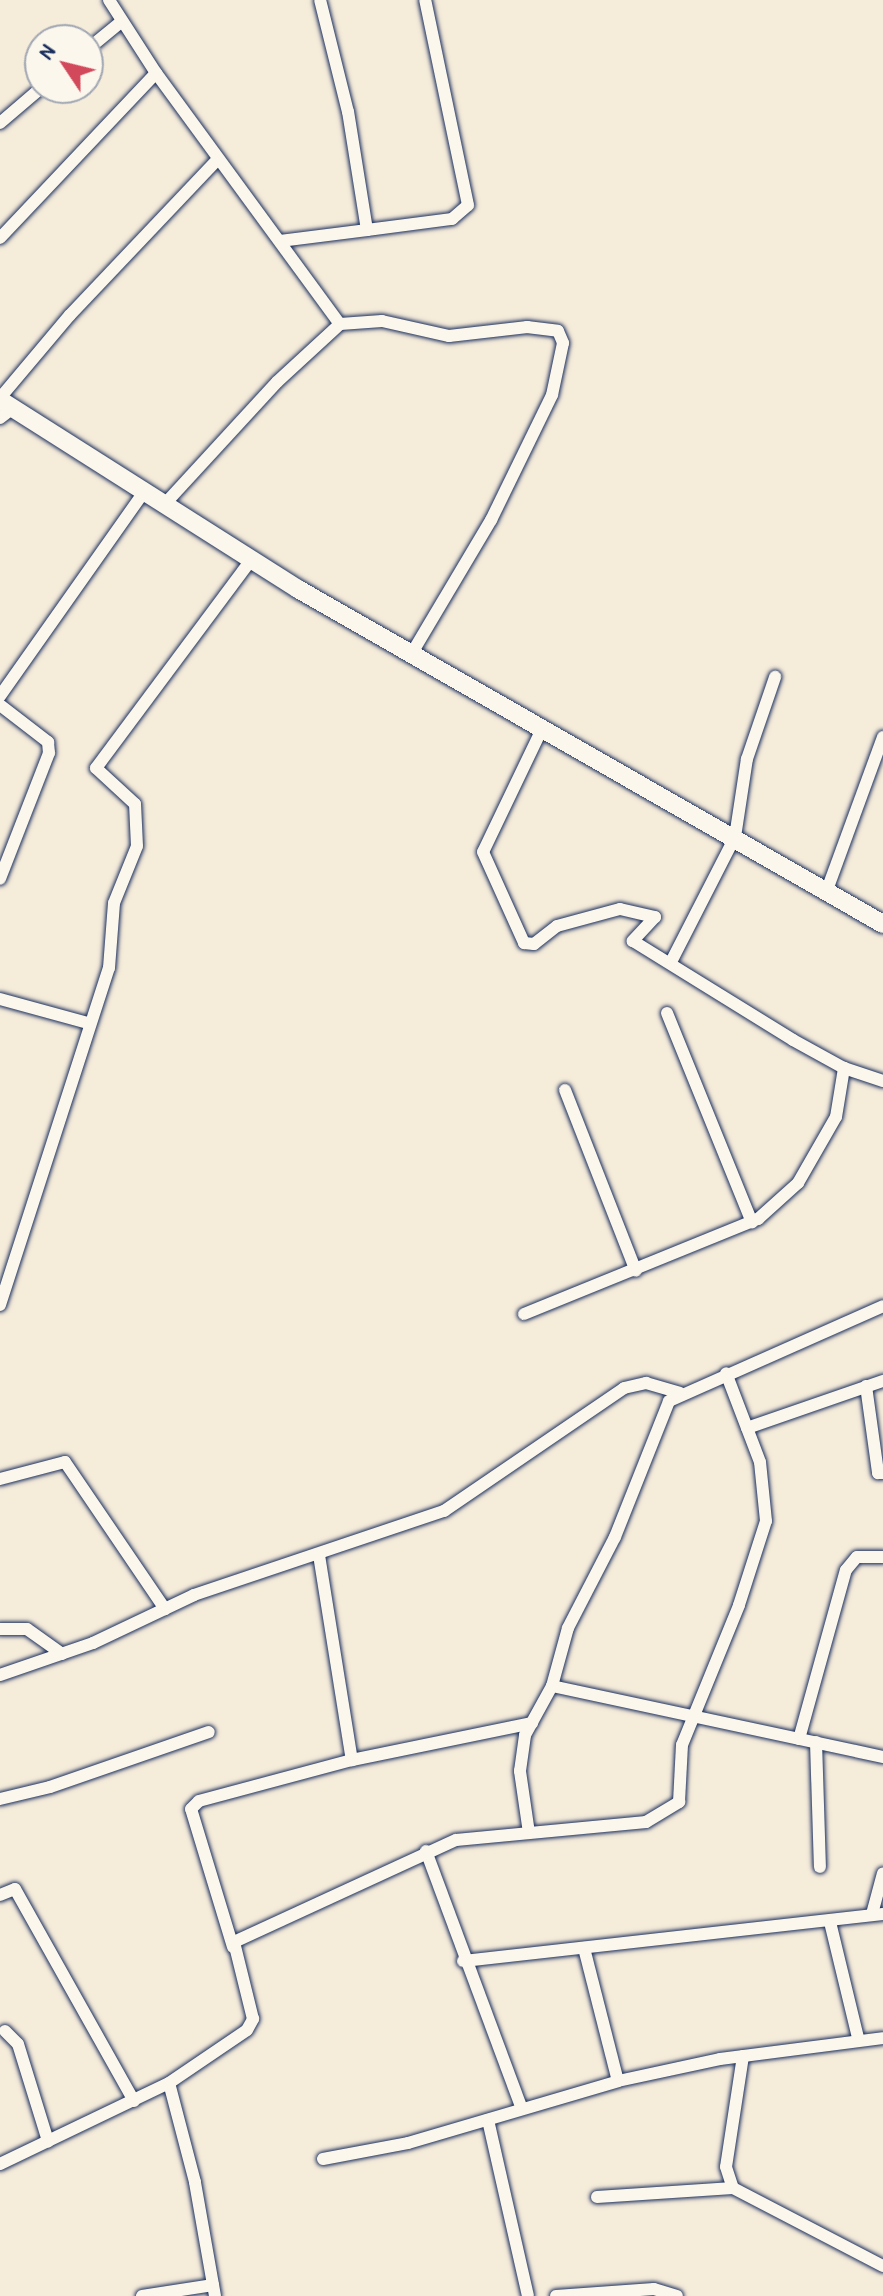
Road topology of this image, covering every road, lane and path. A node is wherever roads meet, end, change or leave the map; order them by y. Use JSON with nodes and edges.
{"nodes":[{"id":1,"x":320,"y":0,"type":"edge"},
{"id":2,"x":425,"y":0,"type":"edge"},
{"id":3,"x":111,"y":1,"type":"edge"},
{"id":4,"x":122,"y":21,"type":"junction"},
{"id":5,"x":104,"y":36,"type":"edge"},
{"id":6,"x":156,"y":73,"type":"junction"},
{"id":7,"x":24,"y":103,"type":"edge"},
{"id":8,"x":0,"y":123,"type":"edge"},
{"id":9,"x":218,"y":159,"type":"junction"},
{"id":10,"x":367,"y":230,"type":"junction"},
{"id":11,"x":0,"y":238,"type":"edge"},
{"id":12,"x":280,"y":241,"type":"junction"},
{"id":13,"x":340,"y":324,"type":"junction"},
{"id":14,"x":3,"y":406,"type":"edge"},
{"id":15,"x":143,"y":493,"type":"junction"},
{"id":16,"x":163,"y":506,"type":"junction"},
{"id":17,"x":252,"y":559,"type":"junction"},
{"id":18,"x":412,"y":653,"type":"junction"},
{"id":19,"x":775,"y":677,"type":"dead end"},
{"id":20,"x":0,"y":696,"type":"edge"},
{"id":21,"x":0,"y":705,"type":"edge"},
{"id":22,"x":541,"y":731,"type":"junction"},
{"id":23,"x":883,"y":737,"type":"edge"},
{"id":24,"x":735,"y":837,"type":"junction"},
{"id":25,"x":0,"y":879,"type":"edge"},
{"id":26,"x":827,"y":890,"type":"junction"},
{"id":27,"x":883,"y":924,"type":"edge"},
{"id":28,"x":671,"y":962,"type":"junction"},
{"id":29,"x":0,"y":999,"type":"edge"},
{"id":30,"x":667,"y":1013,"type":"dead end"},
{"id":31,"x":88,"y":1023,"type":"junction"},
{"id":32,"x":844,"y":1068,"type":"junction"},
{"id":33,"x":883,"y":1081,"type":"edge"},
{"id":34,"x":565,"y":1090,"type":"dead end"},
{"id":35,"x":752,"y":1222,"type":"junction"},
{"id":36,"x":636,"y":1271,"type":"junction"},
{"id":37,"x":0,"y":1305,"type":"edge"},
{"id":38,"x":883,"y":1306,"type":"edge"},
{"id":39,"x":524,"y":1314,"type":"dead end"},
{"id":40,"x":726,"y":1373,"type":"junction"},
{"id":41,"x":883,"y":1381,"type":"edge"},
{"id":42,"x":866,"y":1386,"type":"junction"},
{"id":43,"x":680,"y":1393,"type":"junction"},
{"id":44,"x":747,"y":1428,"type":"junction"},
{"id":45,"x":883,"y":1473,"type":"edge"},
{"id":46,"x":0,"y":1479,"type":"edge"},
{"id":47,"x":319,"y":1555,"type":"junction"},
{"id":48,"x":883,"y":1557,"type":"edge"},
{"id":49,"x":165,"y":1609,"type":"junction"},
{"id":50,"x":0,"y":1629,"type":"edge"},
{"id":51,"x":62,"y":1654,"type":"junction"},
{"id":52,"x":0,"y":1675,"type":"edge"},
{"id":53,"x":552,"y":1686,"type":"junction"},
{"id":54,"x":692,"y":1715,"type":"junction"},
{"id":55,"x":532,"y":1723,"type":"junction"},
{"id":56,"x":209,"y":1732,"type":"dead end"},
{"id":57,"x":799,"y":1739,"type":"junction"},
{"id":58,"x":816,"y":1742,"type":"junction"},
{"id":59,"x":883,"y":1757,"type":"edge"},
{"id":60,"x":352,"y":1760,"type":"junction"},
{"id":61,"x":0,"y":1799,"type":"edge"},
{"id":62,"x":529,"y":1833,"type":"junction"},
{"id":63,"x":426,"y":1851,"type":"junction"},
{"id":64,"x":820,"y":1867,"type":"dead end"},
{"id":65,"x":883,"y":1873,"type":"edge"},
{"id":66,"x":0,"y":1895,"type":"edge"},
{"id":67,"x":878,"y":1914,"type":"edge"},
{"id":68,"x":830,"y":1922,"type":"junction"},
{"id":69,"x":233,"y":1947,"type":"junction"},
{"id":70,"x":584,"y":1948,"type":"junction"},
{"id":71,"x":463,"y":1961,"type":"junction"},
{"id":72,"x":5,"y":2031,"type":"dead end"},
{"id":73,"x":858,"y":2038,"type":"junction"},
{"id":74,"x":883,"y":2038,"type":"edge"},
{"id":75,"x":743,"y":2056,"type":"junction"},
{"id":76,"x":618,"y":2081,"type":"junction"},
{"id":77,"x":169,"y":2083,"type":"junction"},
{"id":78,"x":134,"y":2101,"type":"junction"},
{"id":79,"x":522,"y":2109,"type":"junction"},
{"id":80,"x":488,"y":2120,"type":"junction"},
{"id":81,"x":48,"y":2141,"type":"junction"},
{"id":82,"x":323,"y":2159,"type":"dead end"},
{"id":83,"x":0,"y":2164,"type":"edge"},
{"id":84,"x":733,"y":2188,"type":"junction"},
{"id":85,"x":597,"y":2197,"type":"dead end"},
{"id":86,"x":883,"y":2266,"type":"edge"},
{"id":87,"x":214,"y":2290,"type":"edge"},
{"id":88,"x":564,"y":2295,"type":"edge"},
{"id":89,"x":142,"y":2296,"type":"edge"},
{"id":90,"x":528,"y":2296,"type":"edge"},
{"id":91,"x":677,"y":2296,"type":"edge"}],
"edges":[{"from":1,"to":10,"type":"street"},
{"from":2,"to":10,"type":"street"},
{"from":3,"to":4,"type":"street"},
{"from":4,"to":5,"type":"street"},
{"from":4,"to":6,"type":"street"},
{"from":6,"to":9,"type":"street"},
{"from":6,"to":11,"type":"street"},
{"from":7,"to":8,"type":"street"},
{"from":9,"to":12,"type":"street"},
{"from":9,"to":14,"type":"street"},
{"from":10,"to":12,"type":"street"},
{"from":12,"to":13,"type":"street"},
{"from":13,"to":16,"type":"street"},
{"from":13,"to":18,"type":"street"},
{"from":14,"to":15,"type":"street"},
{"from":15,"to":16,"type":"street"},
{"from":15,"to":20,"type":"street"},
{"from":16,"to":17,"type":"street"},
{"from":17,"to":18,"type":"street"},
{"from":17,"to":31,"type":"street"},
{"from":18,"to":22,"type":"street"},
{"from":19,"to":24,"type":"street"},
{"from":21,"to":25,"type":"street"},
{"from":22,"to":24,"type":"street"},
{"from":22,"to":28,"type":"street"},
{"from":23,"to":26,"type":"street"},
{"from":24,"to":26,"type":"street"},
{"from":24,"to":28,"type":"street"},
{"from":26,"to":27,"type":"street"},
{"from":28,"to":32,"type":"street"},
{"from":29,"to":31,"type":"street"},
{"from":30,"to":35,"type":"street"},
{"from":31,"to":37,"type":"street"},
{"from":32,"to":33,"type":"street"},
{"from":32,"to":35,"type":"street"},
{"from":34,"to":36,"type":"street"},
{"from":35,"to":36,"type":"street"},
{"from":36,"to":39,"type":"street"},
{"from":38,"to":40,"type":"street"},
{"from":40,"to":43,"type":"street"},
{"from":40,"to":44,"type":"street"},
{"from":41,"to":42,"type":"street"},
{"from":42,"to":44,"type":"street"},
{"from":42,"to":45,"type":"street"},
{"from":43,"to":47,"type":"street"},
{"from":43,"to":53,"type":"street"},
{"from":44,"to":54,"type":"street"},
{"from":46,"to":49,"type":"street"},
{"from":47,"to":49,"type":"street"},
{"from":47,"to":60,"type":"street"},
{"from":48,"to":57,"type":"street"},
{"from":49,"to":51,"type":"street"},
{"from":50,"to":51,"type":"street"},
{"from":51,"to":52,"type":"street"},
{"from":53,"to":54,"type":"street"},
{"from":53,"to":55,"type":"street"},
{"from":54,"to":57,"type":"street"},
{"from":54,"to":62,"type":"street"},
{"from":55,"to":60,"type":"street"},
{"from":55,"to":62,"type":"street"},
{"from":56,"to":61,"type":"street"},
{"from":57,"to":58,"type":"street"},
{"from":58,"to":59,"type":"street"},
{"from":58,"to":64,"type":"street"},
{"from":60,"to":69,"type":"street"},
{"from":62,"to":63,"type":"street"},
{"from":63,"to":69,"type":"street"},
{"from":63,"to":71,"type":"street"},
{"from":65,"to":67,"type":"street"},
{"from":66,"to":78,"type":"street"},
{"from":67,"to":68,"type":"street"},
{"from":68,"to":70,"type":"street"},
{"from":68,"to":73,"type":"street"},
{"from":69,"to":77,"type":"street"},
{"from":70,"to":71,"type":"street"},
{"from":70,"to":76,"type":"street"},
{"from":71,"to":79,"type":"street"},
{"from":72,"to":81,"type":"street"},
{"from":73,"to":74,"type":"street"},
{"from":73,"to":75,"type":"street"},
{"from":75,"to":76,"type":"street"},
{"from":75,"to":84,"type":"street"},
{"from":76,"to":79,"type":"street"},
{"from":77,"to":78,"type":"street"},
{"from":77,"to":87,"type":"street"},
{"from":78,"to":81,"type":"street"},
{"from":79,"to":80,"type":"street"},
{"from":80,"to":82,"type":"street"},
{"from":80,"to":90,"type":"street"},
{"from":81,"to":83,"type":"street"},
{"from":84,"to":85,"type":"street"},
{"from":84,"to":86,"type":"street"},
{"from":87,"to":89,"type":"street"},
{"from":88,"to":91,"type":"street"}]}
